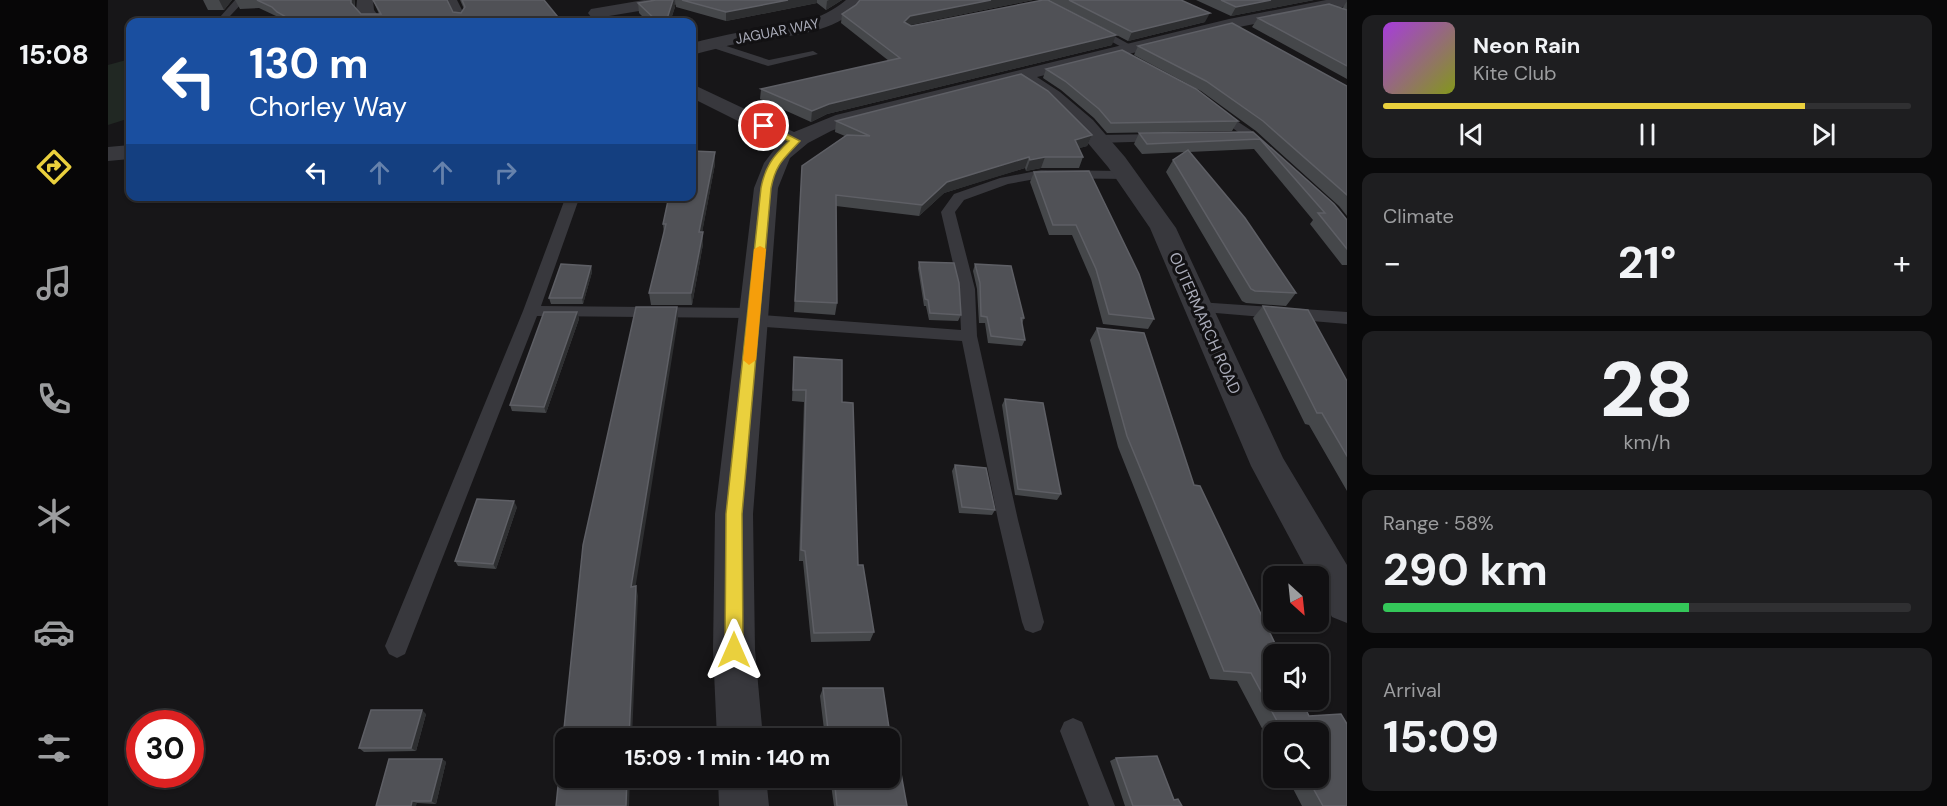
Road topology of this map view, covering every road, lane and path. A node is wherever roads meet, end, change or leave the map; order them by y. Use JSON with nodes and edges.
{"nodes":[{"id":1,"x":240,"y":0,"type":"edge"},
{"id":2,"x":452,"y":0,"type":"edge"},
{"id":3,"x":675,"y":0,"type":"edge"},
{"id":4,"x":856,"y":0,"type":"edge"},
{"id":5,"x":368,"y":3,"type":"edge"},
{"id":6,"x":1331,"y":5,"type":"edge"},
{"id":7,"x":1198,"y":10,"type":"edge"},
{"id":8,"x":595,"y":12,"type":"edge"},
{"id":9,"x":224,"y":18,"type":"edge"},
{"id":10,"x":371,"y":18,"type":"edge"},
{"id":11,"x":461,"y":18,"type":"edge"},
{"id":12,"x":1083,"y":23,"type":"edge"},
{"id":13,"x":1229,"y":24,"type":"junction"},
{"id":14,"x":1257,"y":39,"type":"edge"},
{"id":15,"x":711,"y":44,"type":"junction"},
{"id":16,"x":696,"y":49,"type":"edge"},
{"id":17,"x":813,"y":54,"type":"dead end"},
{"id":18,"x":1128,"y":54,"type":"junction"},
{"id":19,"x":1020,"y":75,"type":"junction"},
{"id":20,"x":696,"y":92,"type":"edge"},
{"id":21,"x":1205,"y":102,"type":"edge"},
{"id":22,"x":1179,"y":137,"type":"edge"},
{"id":23,"x":1227,"y":137,"type":"edge"},
{"id":24,"x":1097,"y":139,"type":"junction"},
{"id":25,"x":795,"y":141,"type":"junction"},
{"id":26,"x":126,"y":152,"type":"edge"},
{"id":27,"x":108,"y":154,"type":"edge"},
{"id":28,"x":1126,"y":175,"type":"junction"},
{"id":29,"x":571,"y":201,"type":"edge"},
{"id":30,"x":1198,"y":307,"type":"junction"},
{"id":31,"x":531,"y":311,"type":"junction"},
{"id":32,"x":753,"y":316,"type":"junction"},
{"id":33,"x":1347,"y":318,"type":"edge"},
{"id":34,"x":969,"y":336,"type":"junction"},
{"id":35,"x":1347,"y":603,"type":"edge"},
{"id":36,"x":1033,"y":622,"type":"dead end"},
{"id":37,"x":397,"y":646,"type":"dead end"},
{"id":38,"x":739,"y":728,"type":"edge"},
{"id":39,"x":1073,"y":730,"type":"dead end"},
{"id":40,"x":743,"y":788,"type":"edge"},
{"id":41,"x":744,"y":806,"type":"edge"},
{"id":42,"x":1102,"y":806,"type":"edge"}],
"edges":[{"from":1,"to":9,"type":"lane"},
{"from":2,"to":11,"type":"lane"},
{"from":3,"to":8,"type":"street"},
{"from":4,"to":15,"type":"street","name":"JAGUAR WAY"},
{"from":5,"to":10,"type":"street"},
{"from":6,"to":13,"type":"street"},
{"from":7,"to":13,"type":"street"},
{"from":12,"to":18,"type":"lane"},
{"from":13,"to":14,"type":"street"},
{"from":13,"to":18,"type":"street"},
{"from":15,"to":16,"type":"street","name":"JAGUAR WAY"},
{"from":15,"to":17,"type":"lane"},
{"from":18,"to":19,"type":"street"},
{"from":19,"to":24,"type":"street","name":"OUTERMARCH ROAD"},
{"from":19,"to":25,"type":"street"},
{"from":20,"to":25,"type":"street"},
{"from":21,"to":23,"type":"lane"},
{"from":22,"to":24,"type":"lane"},
{"from":24,"to":28,"type":"street","name":"OUTERMARCH ROAD"},
{"from":25,"to":32,"type":"street"},
{"from":26,"to":27,"type":"street"},
{"from":28,"to":30,"type":"street","name":"OUTERMARCH ROAD"},
{"from":28,"to":34,"type":"lane"},
{"from":29,"to":31,"type":"lane"},
{"from":30,"to":33,"type":"lane"},
{"from":30,"to":35,"type":"street","name":"OUTERMARCH ROAD"},
{"from":31,"to":32,"type":"lane"},
{"from":31,"to":37,"type":"lane"},
{"from":32,"to":34,"type":"lane"},
{"from":32,"to":38,"type":"street"},
{"from":34,"to":36,"type":"lane"},
{"from":39,"to":42,"type":"lane"},
{"from":40,"to":41,"type":"street"}]}
